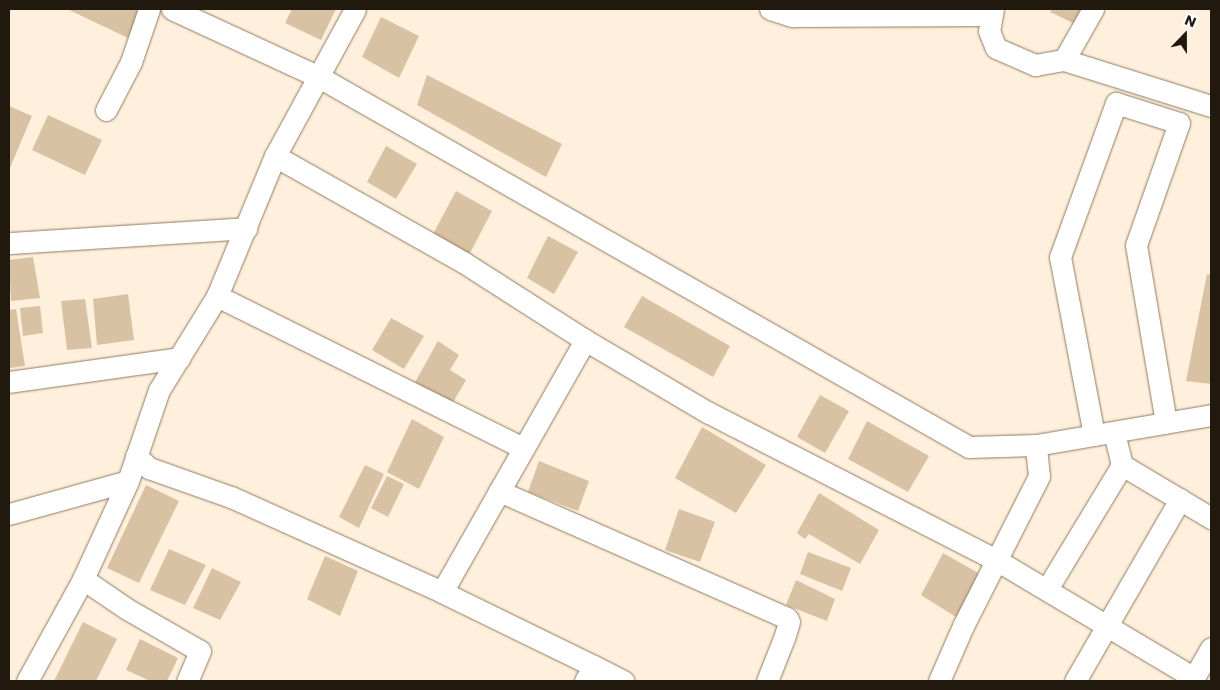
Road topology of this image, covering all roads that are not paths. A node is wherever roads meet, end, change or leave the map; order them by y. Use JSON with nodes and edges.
{"nodes":[{"id":1,"x":149,"y":9,"type":"edge"},
{"id":2,"x":172,"y":9,"type":"edge"},
{"id":3,"x":355,"y":9,"type":"edge"},
{"id":4,"x":770,"y":9,"type":"edge"},
{"id":5,"x":1094,"y":9,"type":"edge"},
{"id":6,"x":992,"y":12,"type":"edge"},
{"id":7,"x":1064,"y":60,"type":"junction"},
{"id":8,"x":319,"y":77,"type":"junction"},
{"id":9,"x":1211,"y":106,"type":"edge"},
{"id":10,"x":106,"y":110,"type":"dead end"},
{"id":11,"x":275,"y":156,"type":"junction"},
{"id":12,"x":247,"y":228,"type":"junction"},
{"id":13,"x":9,"y":243,"type":"edge"},
{"id":14,"x":217,"y":296,"type":"junction"},
{"id":15,"x":586,"y":340,"type":"junction"},
{"id":16,"x":179,"y":358,"type":"junction"},
{"id":17,"x":9,"y":382,"type":"edge"},
{"id":18,"x":1211,"y":415,"type":"edge"},
{"id":19,"x":1166,"y":422,"type":"junction"},
{"id":20,"x":1114,"y":432,"type":"junction"},
{"id":21,"x":1094,"y":435,"type":"junction"},
{"id":22,"x":1036,"y":444,"type":"junction"},
{"id":23,"x":523,"y":448,"type":"junction"},
{"id":24,"x":136,"y":456,"type":"junction"},
{"id":25,"x":1122,"y":465,"type":"junction"},
{"id":26,"x":128,"y":481,"type":"junction"},
{"id":27,"x":499,"y":491,"type":"junction"},
{"id":28,"x":1180,"y":499,"type":"junction"},
{"id":29,"x":9,"y":514,"type":"edge"},
{"id":30,"x":1211,"y":518,"type":"edge"},
{"id":31,"x":998,"y":561,"type":"junction"},
{"id":32,"x":83,"y":579,"type":"junction"},
{"id":33,"x":1047,"y":589,"type":"junction"},
{"id":34,"x":442,"y":592,"type":"junction"},
{"id":35,"x":1105,"y":626,"type":"junction"},
{"id":36,"x":1211,"y":648,"type":"edge"},
{"id":37,"x":589,"y":673,"type":"edge"},
{"id":38,"x":1193,"y":679,"type":"edge"},
{"id":39,"x":28,"y":681,"type":"edge"},
{"id":40,"x":187,"y":681,"type":"edge"},
{"id":41,"x":623,"y":681,"type":"edge"},
{"id":42,"x":767,"y":681,"type":"edge"},
{"id":43,"x":940,"y":681,"type":"edge"},
{"id":44,"x":1075,"y":681,"type":"edge"}],
"edges":[{"from":1,"to":10,"type":"street"},
{"from":2,"to":8,"type":"street"},
{"from":3,"to":8,"type":"street"},
{"from":4,"to":6,"type":"street"},
{"from":5,"to":7,"type":"street"},
{"from":6,"to":7,"type":"street"},
{"from":7,"to":9,"type":"street"},
{"from":8,"to":11,"type":"street"},
{"from":8,"to":22,"type":"street"},
{"from":11,"to":12,"type":"street"},
{"from":11,"to":15,"type":"street"},
{"from":12,"to":13,"type":"street"},
{"from":12,"to":14,"type":"street"},
{"from":14,"to":16,"type":"street"},
{"from":14,"to":23,"type":"street"},
{"from":15,"to":23,"type":"street"},
{"from":15,"to":31,"type":"street"},
{"from":16,"to":17,"type":"street"},
{"from":16,"to":24,"type":"street"},
{"from":18,"to":19,"type":"street"},
{"from":19,"to":20,"type":"street"},
{"from":19,"to":21,"type":"street"},
{"from":20,"to":21,"type":"street"},
{"from":20,"to":25,"type":"street"},
{"from":21,"to":22,"type":"street"},
{"from":22,"to":31,"type":"street"},
{"from":23,"to":27,"type":"street"},
{"from":24,"to":26,"type":"street"},
{"from":24,"to":34,"type":"street"},
{"from":25,"to":28,"type":"street"},
{"from":25,"to":33,"type":"street"},
{"from":26,"to":29,"type":"street"},
{"from":26,"to":32,"type":"street"},
{"from":27,"to":34,"type":"street"},
{"from":27,"to":42,"type":"street"},
{"from":28,"to":30,"type":"street"},
{"from":28,"to":35,"type":"street"},
{"from":31,"to":33,"type":"street"},
{"from":31,"to":43,"type":"street"},
{"from":32,"to":39,"type":"street"},
{"from":32,"to":40,"type":"street"},
{"from":33,"to":35,"type":"street"},
{"from":34,"to":37,"type":"street"},
{"from":35,"to":38,"type":"street"},
{"from":35,"to":44,"type":"street"},
{"from":36,"to":38,"type":"street"},
{"from":37,"to":41,"type":"street"}]}
